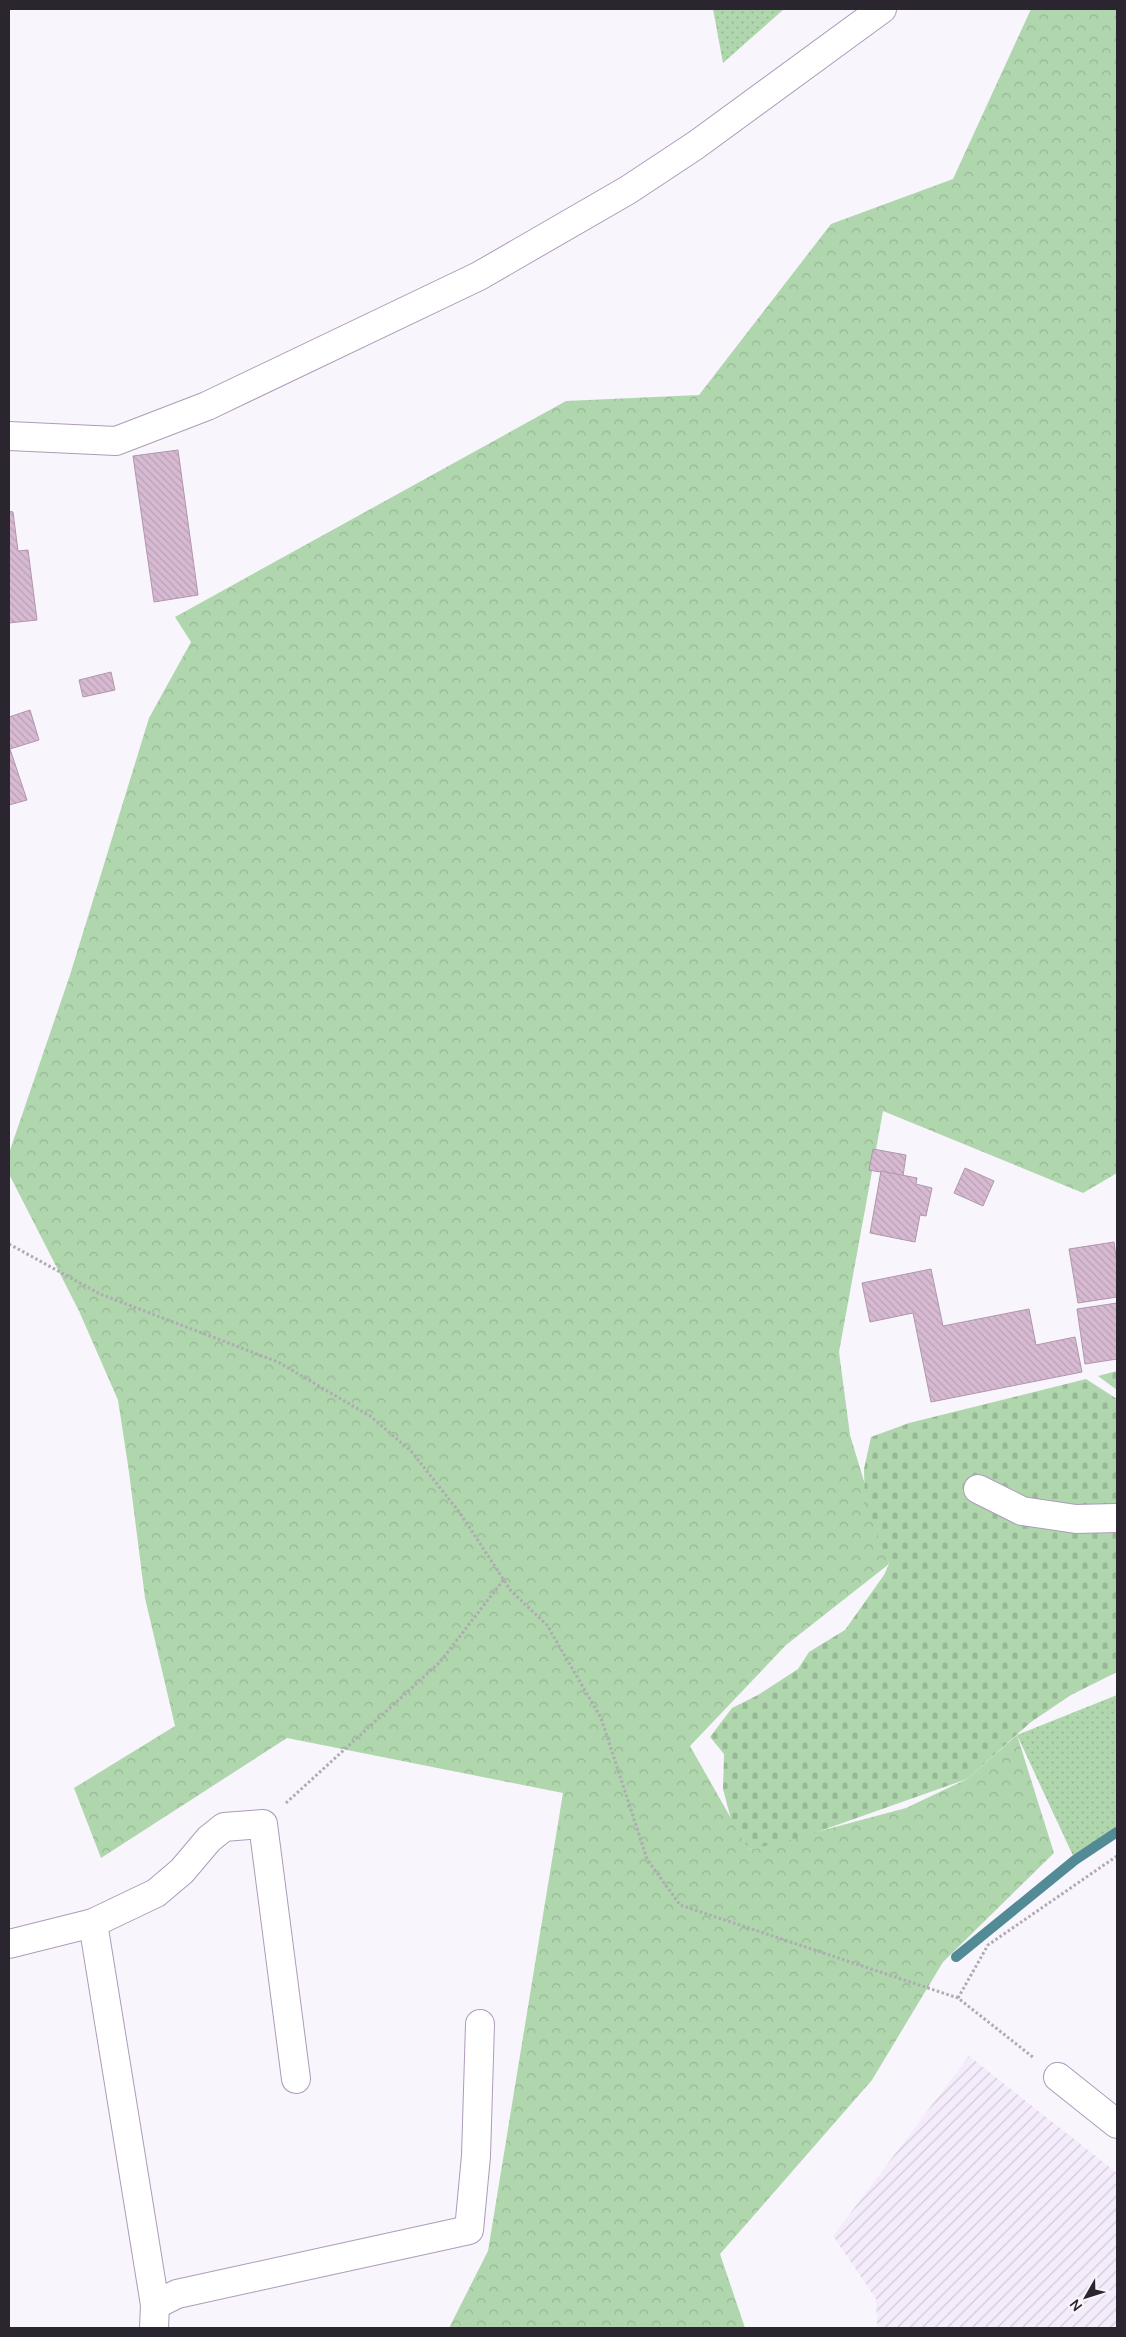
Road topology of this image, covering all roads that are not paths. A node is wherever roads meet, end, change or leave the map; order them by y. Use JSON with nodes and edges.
{"nodes":[{"id":1,"x":882,"y":9,"type":"edge"},
{"id":2,"x":9,"y":436,"type":"edge"},
{"id":3,"x":978,"y":1489,"type":"dead end"},
{"id":4,"x":1117,"y":1518,"type":"edge"},
{"id":5,"x":93,"y":1923,"type":"junction"},
{"id":6,"x":9,"y":1944,"type":"edge"},
{"id":7,"x":480,"y":2024,"type":"dead end"},
{"id":8,"x":1058,"y":2078,"type":"road end"},
{"id":9,"x":296,"y":2079,"type":"dead end"},
{"id":10,"x":1117,"y":2124,"type":"edge"},
{"id":11,"x":154,"y":2317,"type":"edge"}],
"edges":[{"from":1,"to":2,"type":"street"},
{"from":3,"to":4,"type":"street"},
{"from":5,"to":6,"type":"street"},
{"from":5,"to":9,"type":"street"},
{"from":5,"to":11,"type":"street"},
{"from":7,"to":11,"type":"street"},
{"from":8,"to":10,"type":"street"}]}
